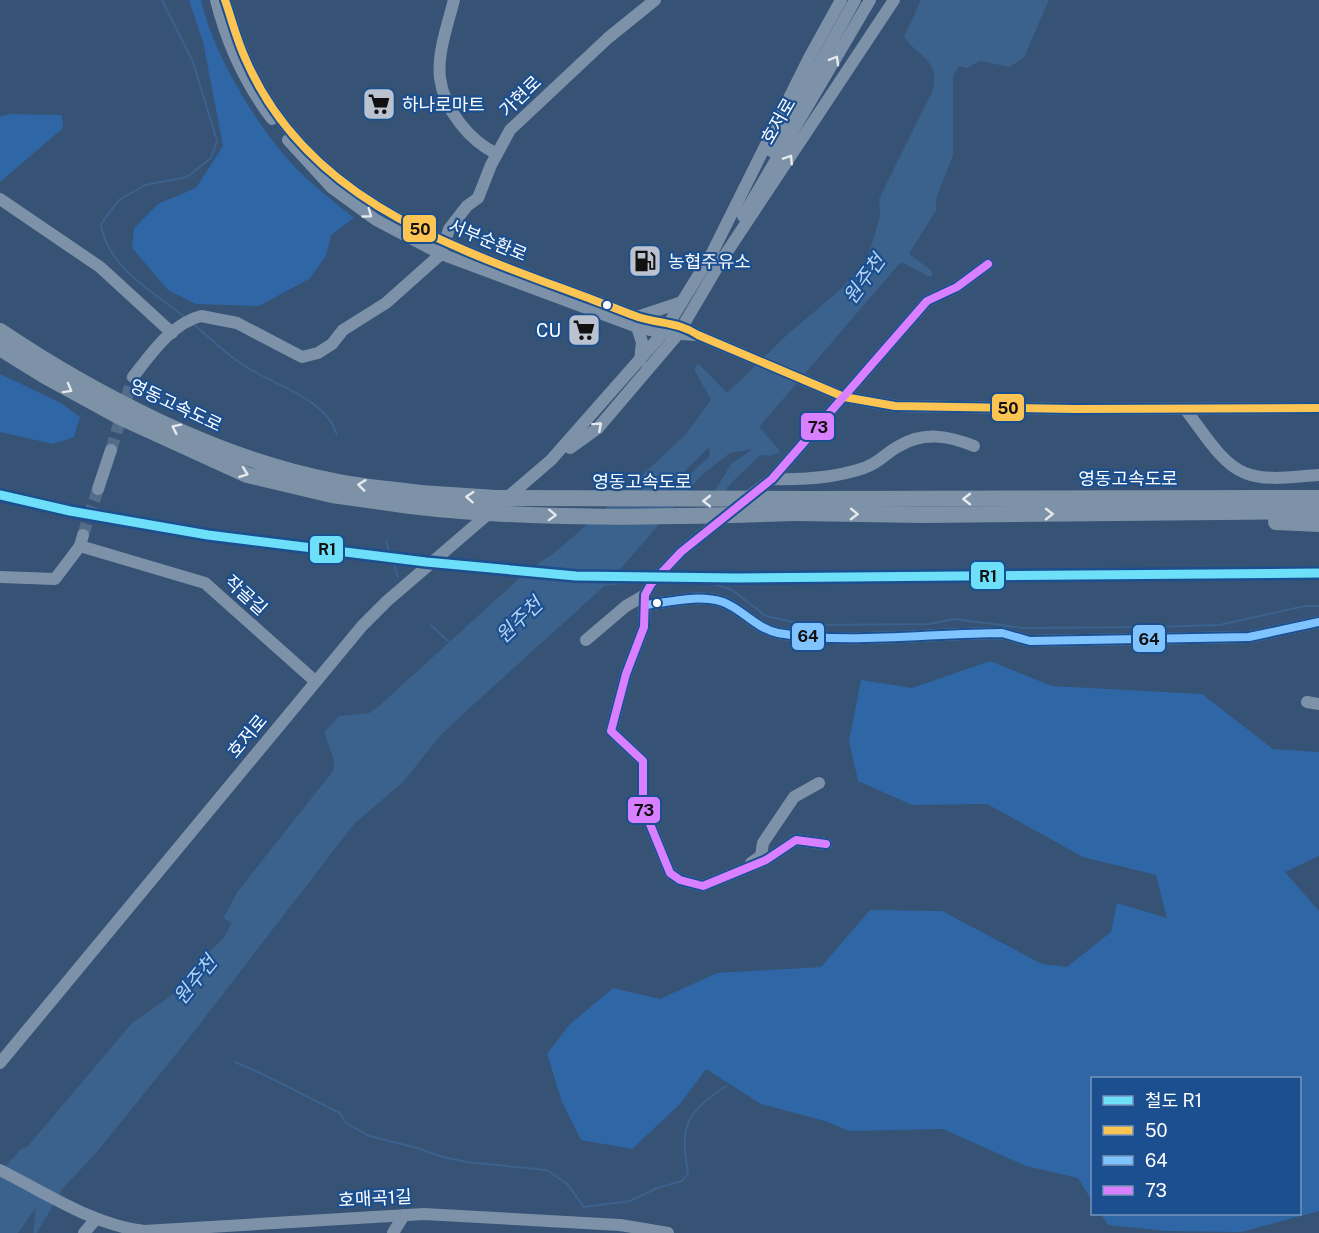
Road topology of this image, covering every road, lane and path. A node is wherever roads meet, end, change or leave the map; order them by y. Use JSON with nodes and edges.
{"nodes":[{"id":1,"x":216,"y":0,"type":"edge"},
{"id":2,"x":225,"y":0,"type":"edge"},
{"id":3,"x":454,"y":0,"type":"edge"},
{"id":4,"x":655,"y":0,"type":"edge"},
{"id":5,"x":841,"y":0,"type":"edge"},
{"id":6,"x":855,"y":0,"type":"edge"},
{"id":7,"x":870,"y":0,"type":"edge"},
{"id":8,"x":894,"y":0,"type":"edge"},
{"id":9,"x":497,"y":154,"type":"junction"},
{"id":10,"x":0,"y":199,"type":"edge"},
{"id":11,"x":739,"y":218,"type":"junction"},
{"id":12,"x":443,"y":249,"type":"junction"},
{"id":13,"x":717,"y":257,"type":"junction"},
{"id":14,"x":988,"y":264,"type":"dead end"},
{"id":15,"x":682,"y":302,"type":"junction"},
{"id":16,"x":638,"y":322,"type":"junction"},
{"id":17,"x":666,"y":328,"type":"junction"},
{"id":18,"x":175,"y":330,"type":"junction"},
{"id":19,"x":681,"y":330,"type":"junction"},
{"id":20,"x":0,"y":331,"type":"edge"},
{"id":21,"x":0,"y":348,"type":"edge"},
{"id":22,"x":640,"y":361,"type":"junction"},
{"id":23,"x":134,"y":377,"type":"tunnel mouth"},
{"id":24,"x":844,"y":397,"type":"junction"},
{"id":25,"x":1319,"y":408,"type":"edge"},
{"id":26,"x":1185,"y":410,"type":"junction"},
{"id":27,"x":974,"y":446,"type":"dead end"},
{"id":28,"x":111,"y":450,"type":"tunnel mouth"},
{"id":29,"x":551,"y":460,"type":"junction"},
{"id":30,"x":1319,"y":475,"type":"edge"},
{"id":31,"x":772,"y":479,"type":"junction"},
{"id":32,"x":98,"y":489,"type":"tunnel mouth"},
{"id":33,"x":1319,"y":490,"type":"edge"},
{"id":34,"x":1133,"y":498,"type":"junction"},
{"id":35,"x":1319,"y":498,"type":"edge"},
{"id":36,"x":415,"y":499,"type":"junction"},
{"id":37,"x":1319,"y":511,"type":"edge"},
{"id":38,"x":1167,"y":513,"type":"junction"},
{"id":39,"x":1319,"y":524,"type":"edge"},
{"id":40,"x":0,"y":577,"type":"edge"},
{"id":41,"x":647,"y":595,"type":"junction"},
{"id":42,"x":1319,"y":622,"type":"edge"},
{"id":43,"x":586,"y":640,"type":"dead end"},
{"id":44,"x":315,"y":681,"type":"junction"},
{"id":45,"x":819,"y":783,"type":"dead end"},
{"id":46,"x":826,"y":844,"type":"dead end"},
{"id":47,"x":745,"y":867,"type":"junction"},
{"id":48,"x":0,"y":1063,"type":"edge"},
{"id":49,"x":0,"y":1170,"type":"edge"},
{"id":50,"x":404,"y":1215,"type":"junction"},
{"id":51,"x":91,"y":1216,"type":"junction"},
{"id":52,"x":146,"y":1232,"type":"edge"},
{"id":53,"x":84,"y":1233,"type":"edge"},
{"id":54,"x":393,"y":1233,"type":"edge"},
{"id":55,"x":668,"y":1233,"type":"edge"}],
"edges":[{"from":1,"to":12,"type":"street","name":"서부순환로","one_way":true},
{"from":2,"to":12,"type":"street","name":"서부순환로"},
{"from":3,"to":9,"type":"street"},
{"from":4,"to":9,"type":"street","name":"가현로"},
{"from":5,"to":11,"type":"street"},
{"from":6,"to":11,"type":"street","name":"호저로"},
{"from":11,"to":7,"type":"street","name":"호저로","one_way":true},
{"from":11,"to":8,"type":"street","one_way":true},
{"from":9,"to":12,"type":"street","name":"가현로"},
{"from":10,"to":18,"type":"street"},
{"from":11,"to":13,"type":"street","name":"호저로"},
{"from":11,"to":13,"type":"street","name":"호저로"},
{"from":12,"to":16,"type":"street","name":"서부순환로"},
{"from":12,"to":18,"type":"street","name":"가현로"},
{"from":13,"to":15,"type":"street","name":"호저로"},
{"from":13,"to":19,"type":"street","name":"호저로"},
{"from":14,"to":24,"type":"street"},
{"from":15,"to":16,"type":"street"},
{"from":15,"to":17,"type":"street","name":"호저로"},
{"from":16,"to":17,"type":"street","name":"서부순환로"},
{"from":16,"to":22,"type":"street"},
{"from":17,"to":19,"type":"street","name":"서부순환로"},
{"from":17,"to":22,"type":"street","name":"호저로"},
{"from":18,"to":23,"type":"street","name":"가현로"},
{"from":19,"to":24,"type":"street","name":"서부순환로"},
{"from":29,"to":19,"type":"street","name":"호저로","one_way":true},
{"from":36,"to":20,"type":"highway","name":"영동고속도로","one_way":true},
{"from":21,"to":36,"type":"highway","name":"영동고속도로","one_way":true},
{"from":22,"to":29,"type":"street","name":"호저로"},
{"from":24,"to":26,"type":"street"},
{"from":24,"to":31,"type":"street"},
{"from":25,"to":26,"type":"street"},
{"from":26,"to":30,"type":"street"},
{"from":27,"to":31,"type":"street"},
{"from":28,"to":32,"type":"street"},
{"from":29,"to":44,"type":"street","name":"호저로"},
{"from":31,"to":41,"type":"street"},
{"from":33,"to":34,"type":"highway"},
{"from":34,"to":35,"type":"highway","name":"영동고속도로"},
{"from":34,"to":36,"type":"highway","name":"영동고속도로","one_way":true,"bridge":true},
{"from":36,"to":38,"type":"highway","name":"영동고속도로","one_way":true,"bridge":true},
{"from":37,"to":38,"type":"highway","name":"영동고속도로"},
{"from":38,"to":39,"type":"highway"},
{"from":40,"to":44,"type":"street","name":"작골길"},
{"from":41,"to":42,"type":"street"},
{"from":41,"to":43,"type":"street"},
{"from":41,"to":47,"type":"street"},
{"from":44,"to":48,"type":"street","name":"호저로"},
{"from":45,"to":47,"type":"street"},
{"from":46,"to":47,"type":"street"},
{"from":49,"to":51,"type":"street","name":"호매곡1길"},
{"from":50,"to":52,"type":"street","name":"호매곡1길"},
{"from":50,"to":54,"type":"street"},
{"from":50,"to":55,"type":"street","name":"호매곡1길"},
{"from":51,"to":52,"type":"street","name":"호매곡1길"},
{"from":51,"to":53,"type":"street"}]}
